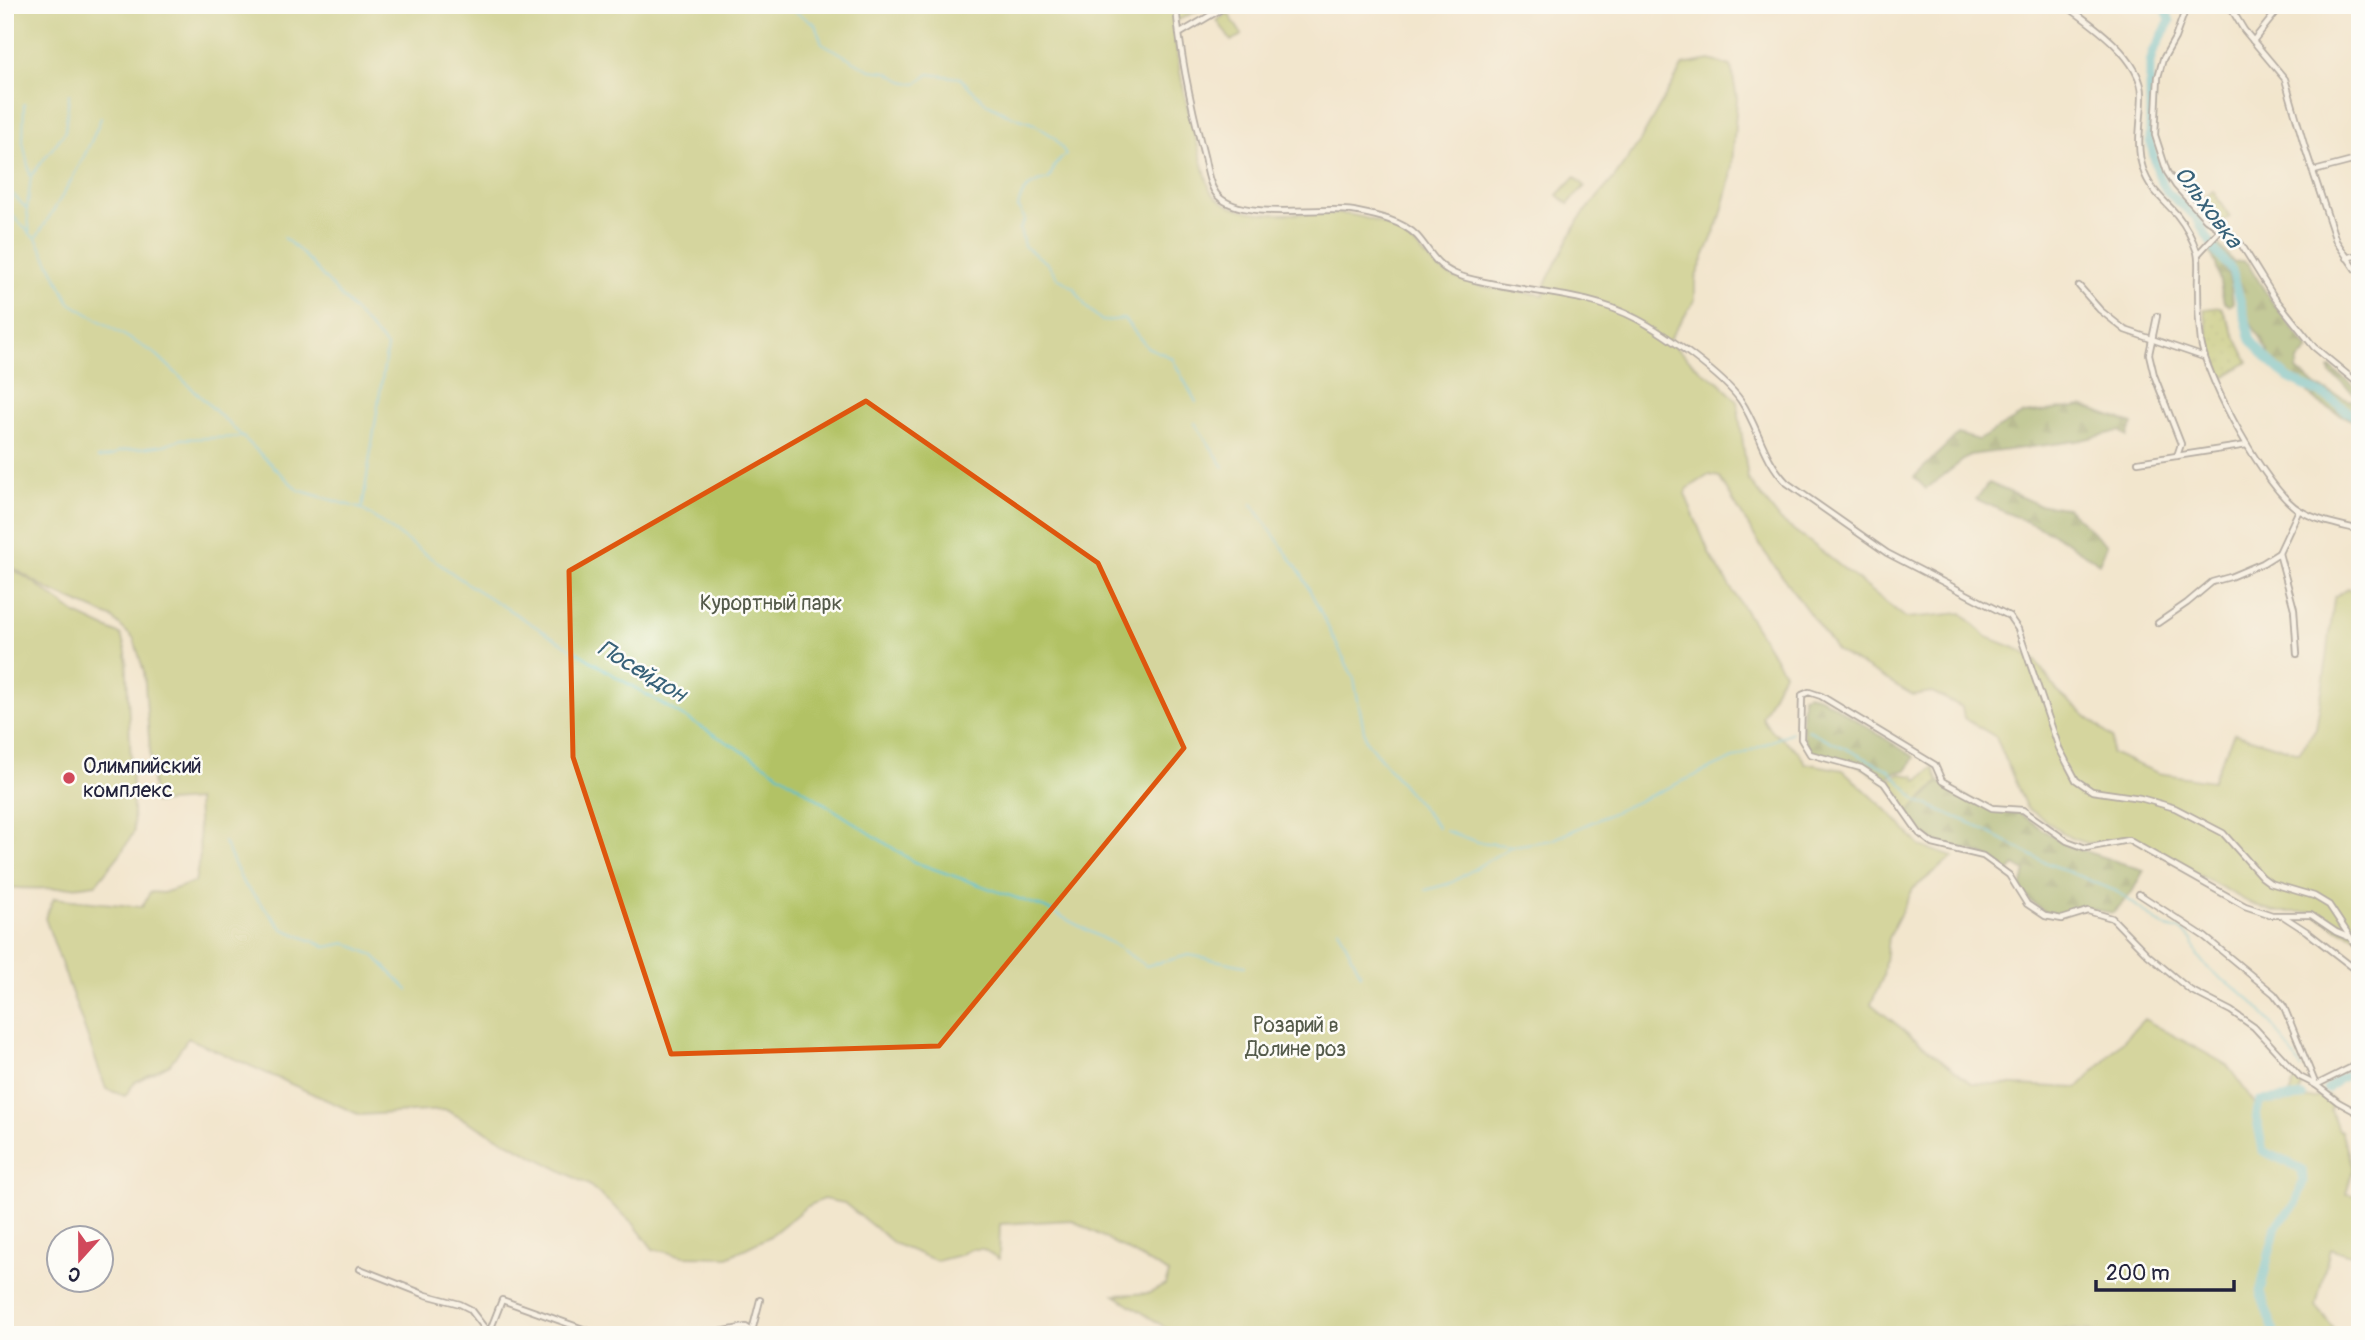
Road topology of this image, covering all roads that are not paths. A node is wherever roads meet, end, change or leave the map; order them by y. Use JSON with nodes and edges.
{"nodes":[{"id":1,"x":1176,"y":5,"type":"edge"},
{"id":2,"x":1228,"y":5,"type":"edge"},
{"id":3,"x":2065,"y":5,"type":"edge"},
{"id":4,"x":2187,"y":5,"type":"edge"},
{"id":5,"x":2230,"y":5,"type":"edge"},
{"id":6,"x":2282,"y":5,"type":"edge"},
{"id":7,"x":1178,"y":34,"type":"junction"},
{"id":8,"x":2253,"y":41,"type":"junction"},
{"id":9,"x":2360,"y":159,"type":"edge"},
{"id":10,"x":2314,"y":171,"type":"junction"},
{"id":11,"x":2221,"y":229,"type":"junction"},
{"id":12,"x":2198,"y":254,"type":"junction"},
{"id":13,"x":2360,"y":254,"type":"edge"},
{"id":14,"x":2347,"y":258,"type":"junction"},
{"id":15,"x":2358,"y":270,"type":"edge"},
{"id":16,"x":2360,"y":276,"type":"edge"},
{"id":17,"x":2079,"y":286,"type":"dead end"},
{"id":18,"x":2157,"y":316,"type":"dead end"},
{"id":19,"x":2151,"y":340,"type":"junction"},
{"id":20,"x":2205,"y":357,"type":"junction"},
{"id":21,"x":2360,"y":386,"type":"edge"},
{"id":22,"x":2247,"y":444,"type":"junction"},
{"id":23,"x":2177,"y":456,"type":"junction"},
{"id":24,"x":2138,"y":462,"type":"dead end"},
{"id":25,"x":2299,"y":510,"type":"junction"},
{"id":26,"x":2360,"y":530,"type":"edge"},
{"id":27,"x":2279,"y":553,"type":"junction"},
{"id":28,"x":2158,"y":623,"type":"dead end"},
{"id":29,"x":2297,"y":654,"type":"dead end"},
{"id":30,"x":2139,"y":894,"type":"dead end"},
{"id":31,"x":2282,"y":916,"type":"junction"},
{"id":32,"x":2350,"y":937,"type":"junction"},
{"id":33,"x":2360,"y":952,"type":"edge"},
{"id":34,"x":2360,"y":973,"type":"edge"},
{"id":35,"x":2360,"y":1063,"type":"edge"},
{"id":36,"x":2319,"y":1086,"type":"junction"},
{"id":37,"x":2360,"y":1114,"type":"edge"},
{"id":38,"x":360,"y":1269,"type":"dead end"},
{"id":39,"x":760,"y":1300,"type":"dead end"},
{"id":40,"x":751,"y":1333,"type":"edge"},
{"id":41,"x":490,"y":1334,"type":"edge"},
{"id":42,"x":600,"y":1335,"type":"edge"},
{"id":43,"x":704,"y":1335,"type":"edge"}],
"edges":[{"from":1,"to":7,"type":"street"},
{"from":2,"to":7,"type":"street"},
{"from":3,"to":12,"type":"street"},
{"from":4,"to":11,"type":"street"},
{"from":5,"to":8,"type":"street"},
{"from":6,"to":8,"type":"street"},
{"from":7,"to":32,"type":"street"},
{"from":8,"to":10,"type":"street"},
{"from":9,"to":10,"type":"street"},
{"from":10,"to":14,"type":"street"},
{"from":11,"to":12,"type":"street"},
{"from":11,"to":21,"type":"street"},
{"from":12,"to":20,"type":"street"},
{"from":13,"to":14,"type":"street"},
{"from":14,"to":15,"type":"street"},
{"from":15,"to":16,"type":"street"},
{"from":17,"to":19,"type":"street"},
{"from":18,"to":19,"type":"street"},
{"from":19,"to":20,"type":"street"},
{"from":19,"to":23,"type":"street"},
{"from":20,"to":22,"type":"street"},
{"from":22,"to":23,"type":"street"},
{"from":22,"to":25,"type":"street"},
{"from":23,"to":24,"type":"street"},
{"from":25,"to":26,"type":"street"},
{"from":25,"to":27,"type":"street"},
{"from":27,"to":28,"type":"street"},
{"from":27,"to":29,"type":"street"},
{"from":30,"to":36,"type":"street"},
{"from":31,"to":32,"type":"street"},
{"from":31,"to":34,"type":"street"},
{"from":31,"to":36,"type":"street"},
{"from":32,"to":33,"type":"street"},
{"from":35,"to":36,"type":"street"},
{"from":36,"to":37,"type":"street"},
{"from":38,"to":41,"type":"street"},
{"from":39,"to":40,"type":"street"},
{"from":40,"to":43,"type":"street"},
{"from":41,"to":42,"type":"street"}]}
